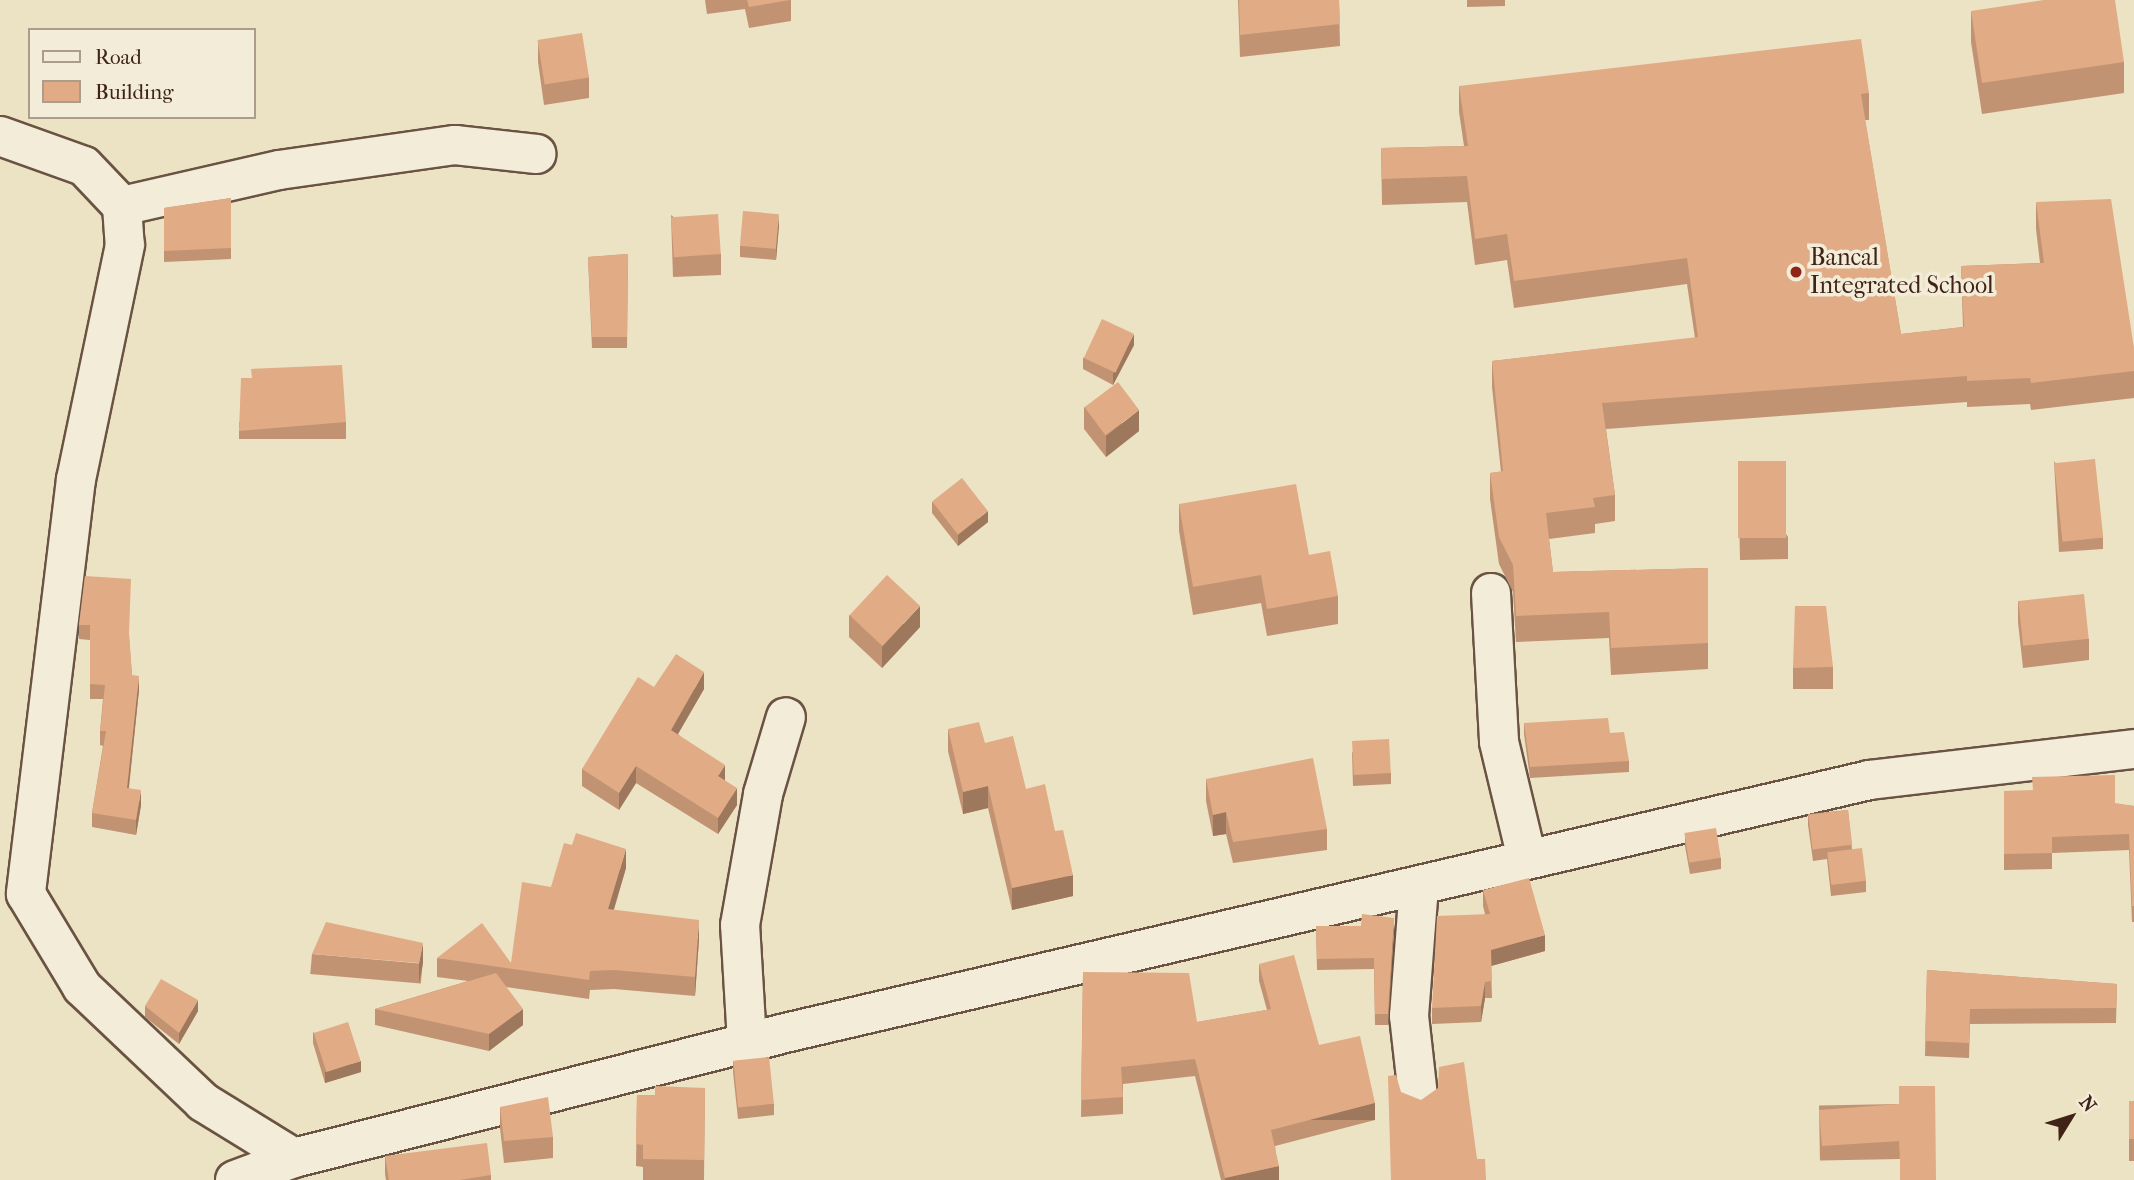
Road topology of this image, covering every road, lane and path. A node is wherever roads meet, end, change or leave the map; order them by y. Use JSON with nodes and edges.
{"nodes":[{"id":1,"x":0,"y":136,"type":"edge"},
{"id":2,"x":537,"y":154,"type":"dead end"},
{"id":3,"x":122,"y":206,"type":"junction"},
{"id":4,"x":1491,"y":593,"type":"dead end"},
{"id":5,"x":786,"y":717,"type":"dead end"},
{"id":6,"x":2134,"y":749,"type":"edge"},
{"id":7,"x":1527,"y":859,"type":"junction"},
{"id":8,"x":1419,"y":886,"type":"junction"},
{"id":9,"x":747,"y":1042,"type":"junction"},
{"id":10,"x":1418,"y":1096,"type":"edge"},
{"id":11,"x":294,"y":1158,"type":"junction"},
{"id":12,"x":235,"y":1180,"type":"edge"}],
"edges":[{"from":1,"to":3,"type":"street"},
{"from":2,"to":3,"type":"street"},
{"from":3,"to":11,"type":"street"},
{"from":4,"to":7,"type":"street"},
{"from":5,"to":9,"type":"street"},
{"from":6,"to":7,"type":"street"},
{"from":7,"to":8,"type":"street"},
{"from":8,"to":9,"type":"street"},
{"from":8,"to":10,"type":"street"},
{"from":9,"to":11,"type":"street"},
{"from":11,"to":12,"type":"street"}]}
